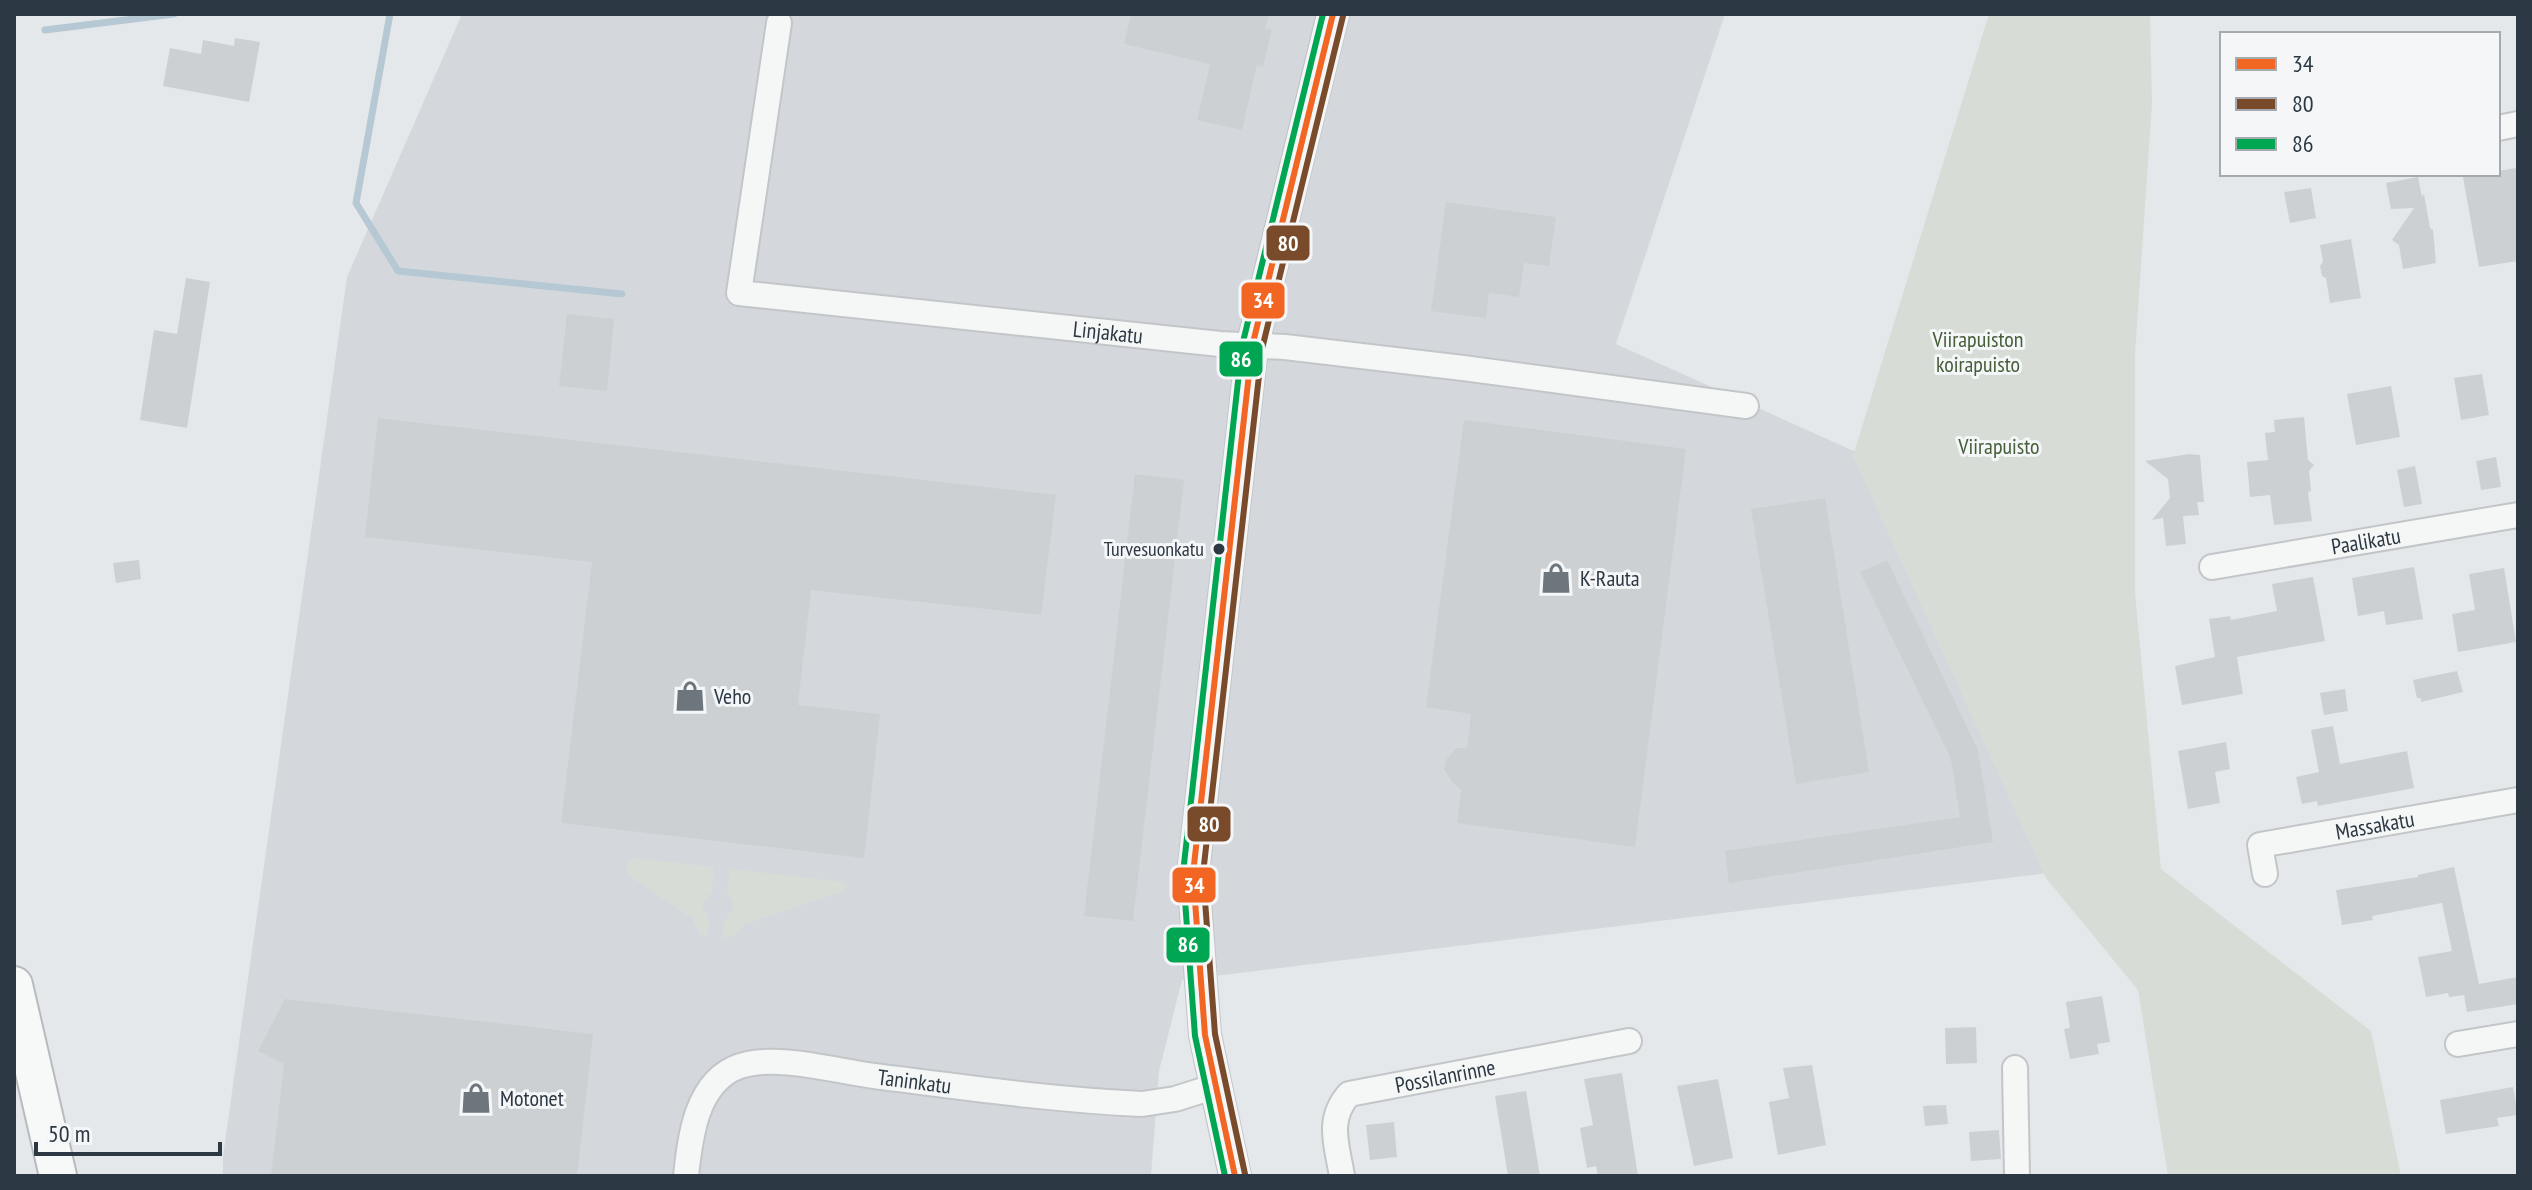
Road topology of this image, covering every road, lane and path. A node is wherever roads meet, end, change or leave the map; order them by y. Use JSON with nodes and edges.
{"nodes":[{"id":1,"x":1333,"y":14,"type":"edge"},
{"id":2,"x":779,"y":23,"type":"dead end"},
{"id":3,"x":1252,"y":347,"type":"junction"},
{"id":4,"x":1746,"y":406,"type":"dead end"},
{"id":5,"x":2518,"y":515,"type":"edge"},
{"id":6,"x":2212,"y":567,"type":"dead end"},
{"id":7,"x":2518,"y":800,"type":"edge"},
{"id":8,"x":2265,"y":874,"type":"dead end"},
{"id":9,"x":14,"y":985,"type":"edge"},
{"id":10,"x":2518,"y":1034,"type":"edge"},
{"id":11,"x":1629,"y":1041,"type":"dead end"},
{"id":12,"x":2458,"y":1044,"type":"dead end"},
{"id":13,"x":2015,"y":1068,"type":"dead end"},
{"id":14,"x":1216,"y":1086,"type":"junction"},
{"id":15,"x":58,"y":1176,"type":"edge"},
{"id":16,"x":686,"y":1176,"type":"edge"},
{"id":17,"x":1235,"y":1176,"type":"edge"},
{"id":18,"x":1342,"y":1176,"type":"edge"},
{"id":19,"x":2017,"y":1176,"type":"edge"}],
"edges":[{"from":1,"to":3,"type":"main road"},
{"from":2,"to":3,"type":"street","name":"Linjakatu"},
{"from":3,"to":4,"type":"street","name":"Linjakatu"},
{"from":3,"to":14,"type":"main road"},
{"from":5,"to":6,"type":"street","name":"Paalikatu"},
{"from":7,"to":8,"type":"street","name":"Massakatu"},
{"from":9,"to":15,"type":"highway"},
{"from":10,"to":12,"type":"street"},
{"from":11,"to":18,"type":"street","name":"Possilanrinne"},
{"from":13,"to":19,"type":"street"},
{"from":14,"to":16,"type":"street","name":"Taninkatu"},
{"from":14,"to":17,"type":"main road"}]}
